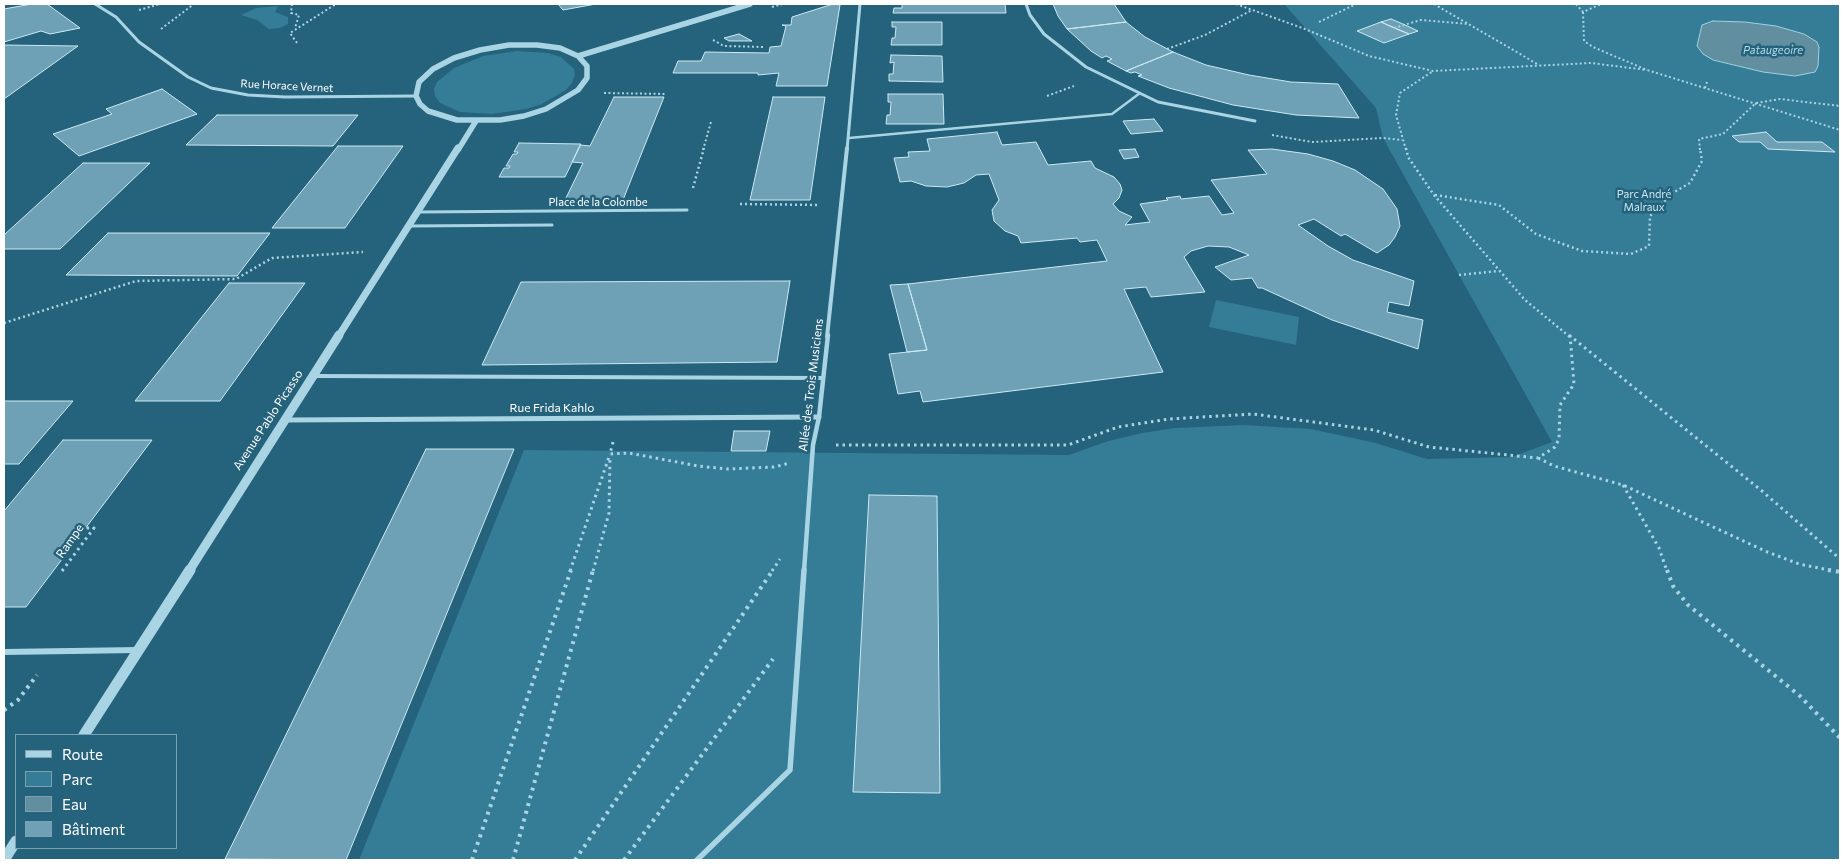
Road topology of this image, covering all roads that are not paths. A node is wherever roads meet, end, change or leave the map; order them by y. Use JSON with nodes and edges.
{"nodes":[{"id":1,"x":95,"y":4,"type":"edge"},
{"id":2,"x":750,"y":4,"type":"edge"},
{"id":3,"x":860,"y":4,"type":"edge"},
{"id":4,"x":1026,"y":4,"type":"edge"},
{"id":5,"x":578,"y":56,"type":"junction"},
{"id":6,"x":1140,"y":93,"type":"junction"},
{"id":7,"x":416,"y":96,"type":"junction"},
{"id":8,"x":476,"y":121,"type":"junction"},
{"id":9,"x":1255,"y":121,"type":"road end"},
{"id":10,"x":849,"y":138,"type":"junction"},
{"id":11,"x":687,"y":210,"type":"road end"},
{"id":12,"x":418,"y":212,"type":"junction"},
{"id":13,"x":552,"y":225,"type":"dead end"},
{"id":14,"x":409,"y":226,"type":"junction"},
{"id":15,"x":312,"y":376,"type":"junction"},
{"id":16,"x":823,"y":378,"type":"junction"},
{"id":17,"x":819,"y":417,"type":"junction"},
{"id":18,"x":284,"y":420,"type":"junction"},
{"id":19,"x":138,"y":650,"type":"junction"},
{"id":20,"x":4,"y":652,"type":"edge"},
{"id":21,"x":85,"y":734,"type":"edge"},
{"id":22,"x":15,"y":843,"type":"edge"},
{"id":23,"x":4,"y":860,"type":"edge"},
{"id":24,"x":697,"y":860,"type":"edge"}],
"edges":[{"from":1,"to":7,"type":"street","name":"Rue Horace Vernet"},
{"from":2,"to":5,"type":"street"},
{"from":3,"to":10,"type":"street","name":"Allée des Trois Musiciens"},
{"from":4,"to":6,"type":"street"},
{"from":5,"to":7,"type":"street"},
{"from":5,"to":8,"type":"street"},
{"from":6,"to":9,"type":"street"},
{"from":6,"to":10,"type":"lane"},
{"from":7,"to":8,"type":"street"},
{"from":8,"to":12,"type":"street","name":"Avenue Pablo Picasso"},
{"from":10,"to":16,"type":"street","name":"Allée des Trois Musiciens"},
{"from":11,"to":12,"type":"lane","name":"Place de la Colombe"},
{"from":12,"to":14,"type":"street","name":"Avenue Pablo Picasso"},
{"from":13,"to":14,"type":"lane"},
{"from":14,"to":15,"type":"street","name":"Avenue Pablo Picasso"},
{"from":15,"to":16,"type":"lane"},
{"from":15,"to":18,"type":"street","name":"Avenue Pablo Picasso"},
{"from":16,"to":17,"type":"street","name":"Allée des Trois Musiciens"},
{"from":17,"to":18,"type":"street","name":"Rue Frida Kahlo"},
{"from":17,"to":24,"type":"street","name":"Allée des Trois Musiciens"},
{"from":18,"to":19,"type":"street","name":"Avenue Pablo Picasso"},
{"from":19,"to":20,"type":"street"},
{"from":19,"to":21,"type":"street","name":"Avenue Pablo Picasso"},
{"from":22,"to":23,"type":"street"}]}
